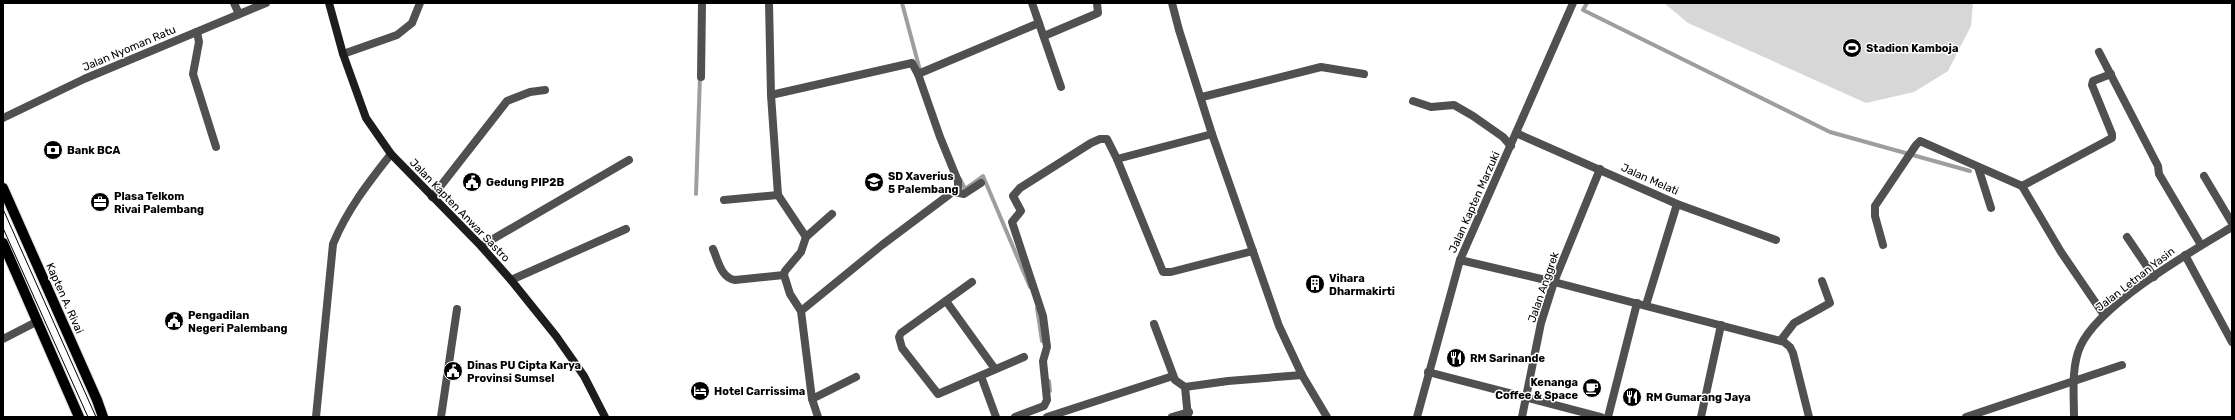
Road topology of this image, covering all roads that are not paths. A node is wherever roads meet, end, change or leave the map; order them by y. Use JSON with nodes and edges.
{"nodes":[{"id":1,"x":234,"y":3,"type":"edge"},
{"id":2,"x":266,"y":3,"type":"edge"},
{"id":3,"x":329,"y":3,"type":"edge"},
{"id":4,"x":420,"y":3,"type":"edge"},
{"id":5,"x":702,"y":3,"type":"edge"},
{"id":6,"x":769,"y":3,"type":"edge"},
{"id":7,"x":1032,"y":3,"type":"edge"},
{"id":8,"x":1097,"y":3,"type":"edge"},
{"id":9,"x":1172,"y":3,"type":"edge"},
{"id":10,"x":1573,"y":3,"type":"edge"},
{"id":11,"x":239,"y":14,"type":"junction"},
{"id":12,"x":1039,"y":23,"type":"junction"},
{"id":13,"x":196,"y":32,"type":"junction"},
{"id":14,"x":1044,"y":36,"type":"junction"},
{"id":15,"x":2099,"y":52,"type":"dead end"},
{"id":16,"x":343,"y":54,"type":"junction"},
{"id":17,"x":922,"y":72,"type":"junction"},
{"id":18,"x":1364,"y":74,"type":"dead end"},
{"id":19,"x":2110,"y":74,"type":"junction"},
{"id":20,"x":701,"y":77,"type":"dead end"},
{"id":21,"x":1061,"y":87,"type":"dead end"},
{"id":22,"x":545,"y":90,"type":"dead end"},
{"id":23,"x":771,"y":95,"type":"junction"},
{"id":24,"x":1202,"y":97,"type":"junction"},
{"id":25,"x":1413,"y":101,"type":"dead end"},
{"id":26,"x":3,"y":118,"type":"edge"},
{"id":27,"x":1516,"y":133,"type":"junction"},
{"id":28,"x":1212,"y":134,"type":"junction"},
{"id":29,"x":1511,"y":146,"type":"junction"},
{"id":30,"x":216,"y":147,"type":"dead end"},
{"id":31,"x":391,"y":154,"type":"junction"},
{"id":32,"x":1117,"y":159,"type":"junction"},
{"id":33,"x":630,"y":160,"type":"dead end"},
{"id":34,"x":1978,"y":167,"type":"junction"},
{"id":35,"x":1600,"y":169,"type":"junction"},
{"id":36,"x":2204,"y":176,"type":"dead end"},
{"id":37,"x":981,"y":183,"type":"dead end"},
{"id":38,"x":2022,"y":186,"type":"junction"},
{"id":39,"x":3,"y":188,"type":"edge"},
{"id":40,"x":955,"y":192,"type":"junction"},
{"id":41,"x":778,"y":195,"type":"junction"},
{"id":42,"x":432,"y":197,"type":"junction"},
{"id":43,"x":724,"y":200,"type":"dead end"},
{"id":44,"x":1677,"y":204,"type":"junction"},
{"id":45,"x":1991,"y":208,"type":"dead end"},
{"id":46,"x":832,"y":214,"type":"dead end"},
{"id":47,"x":2232,"y":223,"type":"edge"},
{"id":48,"x":2232,"y":227,"type":"edge"},
{"id":49,"x":626,"y":229,"type":"dead end"},
{"id":50,"x":806,"y":237,"type":"junction"},
{"id":51,"x":2127,"y":237,"type":"dead end"},
{"id":52,"x":1776,"y":240,"type":"dead end"},
{"id":53,"x":3,"y":244,"type":"edge"},
{"id":54,"x":1883,"y":245,"type":"dead end"},
{"id":55,"x":2201,"y":245,"type":"junction"},
{"id":56,"x":481,"y":246,"type":"junction"},
{"id":57,"x":713,"y":249,"type":"dead end"},
{"id":58,"x":1253,"y":251,"type":"junction"},
{"id":59,"x":2185,"y":255,"type":"junction"},
{"id":60,"x":1460,"y":260,"type":"junction"},
{"id":61,"x":784,"y":275,"type":"junction"},
{"id":62,"x":2154,"y":277,"type":"junction"},
{"id":63,"x":511,"y":280,"type":"junction"},
{"id":64,"x":1822,"y":281,"type":"dead end"},
{"id":65,"x":972,"y":282,"type":"dead end"},
{"id":66,"x":1554,"y":282,"type":"junction"},
{"id":67,"x":946,"y":301,"type":"junction"},
{"id":68,"x":1637,"y":303,"type":"junction"},
{"id":69,"x":1646,"y":305,"type":"junction"},
{"id":70,"x":457,"y":309,"type":"dead end"},
{"id":71,"x":801,"y":311,"type":"junction"},
{"id":72,"x":2104,"y":315,"type":"junction"},
{"id":73,"x":38,"y":321,"type":"junction"},
{"id":74,"x":1154,"y":324,"type":"dead end"},
{"id":75,"x":1721,"y":325,"type":"junction"},
{"id":76,"x":3,"y":339,"type":"edge"},
{"id":77,"x":1781,"y":340,"type":"junction"},
{"id":78,"x":2232,"y":342,"type":"edge"},
{"id":79,"x":1024,"y":357,"type":"dead end"},
{"id":80,"x":2122,"y":364,"type":"dead end"},
{"id":81,"x":995,"y":369,"type":"junction"},
{"id":82,"x":1428,"y":372,"type":"junction"},
{"id":83,"x":1302,"y":375,"type":"junction"},
{"id":84,"x":981,"y":376,"type":"junction"},
{"id":85,"x":1173,"y":376,"type":"junction"},
{"id":86,"x":856,"y":377,"type":"dead end"},
{"id":87,"x":2074,"y":380,"type":"junction"},
{"id":88,"x":1185,"y":387,"type":"junction"},
{"id":89,"x":1526,"y":397,"type":"junction"},
{"id":90,"x":812,"y":399,"type":"junction"},
{"id":91,"x":1044,"y":406,"type":"junction"},
{"id":92,"x":1188,"y":414,"type":"edge"},
{"id":93,"x":79,"y":417,"type":"edge"},
{"id":94,"x":103,"y":417,"type":"edge"},
{"id":95,"x":316,"y":417,"type":"edge"},
{"id":96,"x":441,"y":417,"type":"edge"},
{"id":97,"x":605,"y":417,"type":"edge"},
{"id":98,"x":818,"y":417,"type":"edge"},
{"id":99,"x":996,"y":417,"type":"edge"},
{"id":100,"x":1014,"y":417,"type":"edge"},
{"id":101,"x":1048,"y":417,"type":"edge"},
{"id":102,"x":1172,"y":417,"type":"edge"},
{"id":103,"x":1327,"y":417,"type":"edge"},
{"id":104,"x":1417,"y":417,"type":"edge"},
{"id":105,"x":1522,"y":417,"type":"edge"},
{"id":106,"x":1601,"y":417,"type":"edge"},
{"id":107,"x":1608,"y":417,"type":"edge"},
{"id":108,"x":1701,"y":417,"type":"edge"},
{"id":109,"x":1809,"y":417,"type":"edge"},
{"id":110,"x":1966,"y":417,"type":"edge"},
{"id":111,"x":2074,"y":417,"type":"edge"}],
"edges":[{"from":1,"to":11,"type":"street"},
{"from":2,"to":11,"type":"street","name":"Jalan Nyoman Ratu"},
{"from":3,"to":16,"type":"street","name":"Jalan Kapten Anwar Sastro"},
{"from":4,"to":16,"type":"street"},
{"from":5,"to":20,"type":"street"},
{"from":6,"to":23,"type":"street"},
{"from":7,"to":12,"type":"street"},
{"from":8,"to":14,"type":"street"},
{"from":9,"to":24,"type":"street"},
{"from":10,"to":27,"type":"street","name":"Jalan Kapten Marzuki"},
{"from":11,"to":13,"type":"street","name":"Jalan Nyoman Ratu"},
{"from":12,"to":14,"type":"street"},
{"from":12,"to":17,"type":"street"},
{"from":13,"to":26,"type":"street","name":"Jalan Nyoman Ratu"},
{"from":13,"to":30,"type":"street"},
{"from":14,"to":21,"type":"street"},
{"from":15,"to":19,"type":"street"},
{"from":16,"to":31,"type":"street","name":"Jalan Kapten Anwar Sastro"},
{"from":17,"to":23,"type":"street"},
{"from":17,"to":40,"type":"street"},
{"from":18,"to":24,"type":"street"},
{"from":19,"to":38,"type":"street"},
{"from":19,"to":55,"type":"street"},
{"from":22,"to":42,"type":"street"},
{"from":23,"to":41,"type":"street"},
{"from":24,"to":28,"type":"street"},
{"from":25,"to":29,"type":"street"},
{"from":27,"to":29,"type":"street","name":"Jalan Kapten Marzuki"},
{"from":27,"to":35,"type":"street","name":"Jalan Melati"},
{"from":28,"to":32,"type":"street"},
{"from":28,"to":58,"type":"street"},
{"from":29,"to":60,"type":"street","name":"Jalan Kapten Marzuki"},
{"from":31,"to":42,"type":"street","name":"Jalan Kapten Anwar Sastro"},
{"from":31,"to":95,"type":"street"},
{"from":32,"to":58,"type":"street"},
{"from":32,"to":91,"type":"street"},
{"from":33,"to":56,"type":"street"},
{"from":34,"to":38,"type":"street"},
{"from":34,"to":45,"type":"street"},
{"from":34,"to":54,"type":"street"},
{"from":35,"to":44,"type":"street","name":"Jalan Melati"},
{"from":35,"to":66,"type":"street","name":"Jalan Anggrek"},
{"from":36,"to":47,"type":"street"},
{"from":37,"to":40,"type":"street"},
{"from":38,"to":72,"type":"street"},
{"from":39,"to":94,"type":"main road","name":"Kapten A. Rivai"},
{"from":40,"to":71,"type":"street"},
{"from":41,"to":43,"type":"street"},
{"from":41,"to":50,"type":"street"},
{"from":42,"to":56,"type":"street","name":"Jalan Kapten Anwar Sastro"},
{"from":44,"to":52,"type":"street","name":"Jalan Melati"},
{"from":44,"to":69,"type":"street"},
{"from":46,"to":50,"type":"street"},
{"from":48,"to":55,"type":"street","name":"Jalan Letnan Yasin"},
{"from":49,"to":63,"type":"street"},
{"from":50,"to":61,"type":"street"},
{"from":51,"to":62,"type":"street"},
{"from":53,"to":73,"type":"main road"},
{"from":55,"to":59,"type":"street","name":"Jalan Letnan Yasin"},
{"from":56,"to":63,"type":"street","name":"Jalan Kapten Anwar Sastro"},
{"from":57,"to":61,"type":"street"},
{"from":58,"to":83,"type":"street"},
{"from":59,"to":62,"type":"street","name":"Jalan Letnan Yasin"},
{"from":59,"to":78,"type":"street"},
{"from":60,"to":66,"type":"street"},
{"from":60,"to":82,"type":"street","name":"Jalan Kapten Marzuki"},
{"from":61,"to":71,"type":"street"},
{"from":62,"to":72,"type":"street","name":"Jalan Letnan Yasin"},
{"from":63,"to":97,"type":"street","name":"Jalan Kapten Anwar Sastro"},
{"from":64,"to":77,"type":"street"},
{"from":65,"to":67,"type":"street"},
{"from":66,"to":68,"type":"street"},
{"from":66,"to":89,"type":"street","name":"Jalan Anggrek"},
{"from":67,"to":81,"type":"street"},
{"from":67,"to":84,"type":"street"},
{"from":68,"to":69,"type":"street"},
{"from":68,"to":107,"type":"street"},
{"from":69,"to":75,"type":"street"},
{"from":70,"to":96,"type":"street"},
{"from":71,"to":90,"type":"street"},
{"from":72,"to":87,"type":"street","name":"Jalan Letnan Yasin"},
{"from":73,"to":76,"type":"street"},
{"from":73,"to":93,"type":"main road"},
{"from":74,"to":85,"type":"street"},
{"from":75,"to":77,"type":"street"},
{"from":75,"to":108,"type":"street"},
{"from":77,"to":109,"type":"street"},
{"from":79,"to":81,"type":"street"},
{"from":80,"to":87,"type":"street"},
{"from":81,"to":84,"type":"street"},
{"from":82,"to":89,"type":"street"},
{"from":82,"to":104,"type":"street","name":"Jalan Kapten Marzuki"},
{"from":83,"to":88,"type":"street"},
{"from":83,"to":103,"type":"street"},
{"from":84,"to":99,"type":"street"},
{"from":85,"to":88,"type":"street"},
{"from":85,"to":101,"type":"street"},
{"from":86,"to":90,"type":"street"},
{"from":87,"to":110,"type":"street"},
{"from":87,"to":111,"type":"street","name":"Jalan Letnan Yasin"},
{"from":88,"to":92,"type":"street"},
{"from":89,"to":105,"type":"street","name":"Jalan Anggrek"},
{"from":89,"to":106,"type":"street"},
{"from":90,"to":98,"type":"street"},
{"from":91,"to":100,"type":"street"},
{"from":91,"to":101,"type":"street"},
{"from":92,"to":102,"type":"street"}]}
